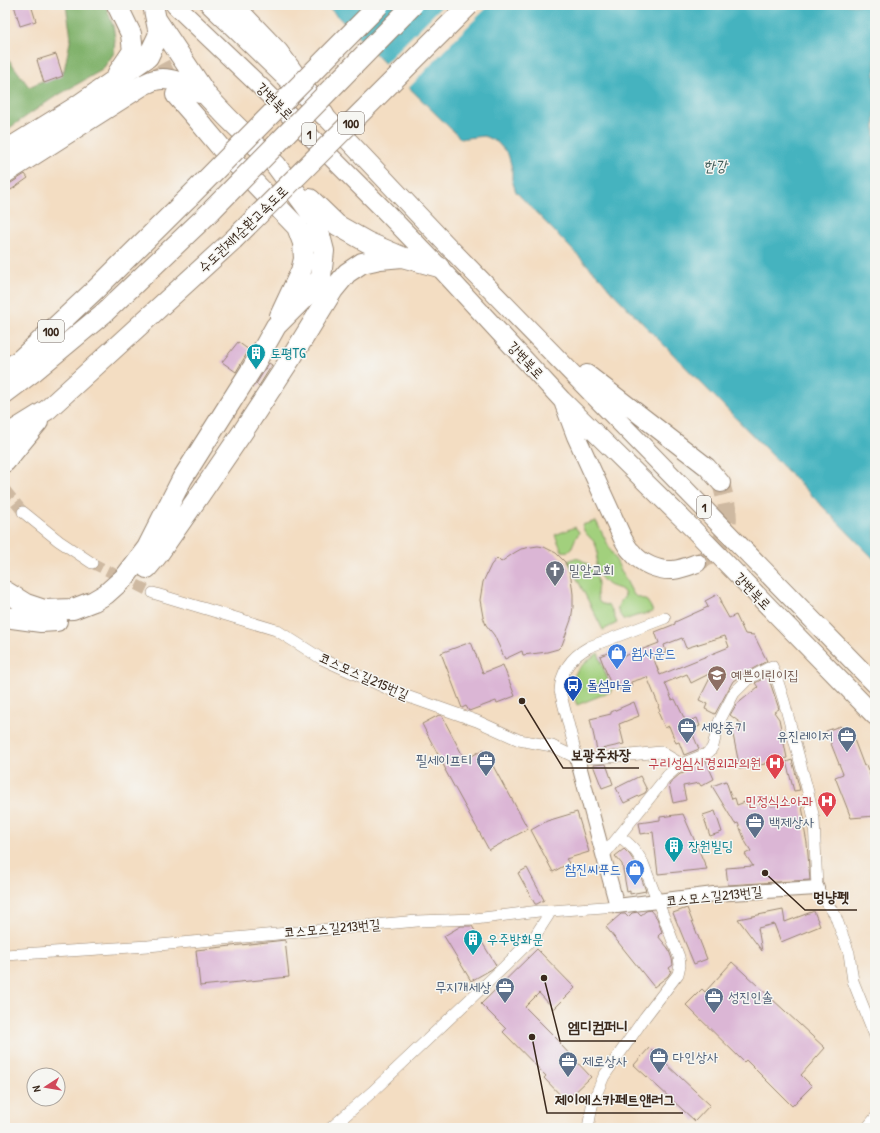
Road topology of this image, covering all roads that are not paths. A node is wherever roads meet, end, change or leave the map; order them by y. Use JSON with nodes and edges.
{"nodes":[{"id":1,"x":117,"y":5,"type":"edge"},
{"id":2,"x":130,"y":5,"type":"edge"},
{"id":3,"x":175,"y":5,"type":"edge"},
{"id":4,"x":210,"y":5,"type":"edge"},
{"id":5,"x":233,"y":5,"type":"edge"},
{"id":6,"x":379,"y":5,"type":"edge"},
{"id":7,"x":413,"y":5,"type":"edge"},
{"id":8,"x":468,"y":5,"type":"edge"},
{"id":9,"x":154,"y":12,"type":"edge"},
{"id":10,"x":146,"y":38,"type":"tunnel mouth"},
{"id":11,"x":112,"y":81,"type":"junction"},
{"id":12,"x":176,"y":95,"type":"tunnel mouth"},
{"id":13,"x":208,"y":97,"type":"junction"},
{"id":14,"x":324,"y":115,"type":"junction"},
{"id":15,"x":5,"y":151,"type":"edge"},
{"id":16,"x":275,"y":164,"type":"junction"},
{"id":17,"x":5,"y":173,"type":"edge"},
{"id":18,"x":402,"y":257,"type":"junction"},
{"id":19,"x":439,"y":267,"type":"junction"},
{"id":20,"x":96,"y":289,"type":"junction"},
{"id":21,"x":276,"y":326,"type":"junction"},
{"id":22,"x":532,"y":331,"type":"junction"},
{"id":23,"x":5,"y":358,"type":"edge"},
{"id":24,"x":5,"y":371,"type":"edge"},
{"id":25,"x":5,"y":393,"type":"edge"},
{"id":26,"x":562,"y":400,"type":"junction"},
{"id":27,"x":47,"y":410,"type":"junction"},
{"id":28,"x":5,"y":436,"type":"edge"},
{"id":29,"x":5,"y":462,"type":"edge"},
{"id":30,"x":721,"y":483,"type":"tunnel mouth"},
{"id":31,"x":23,"y":512,"type":"tunnel mouth"},
{"id":32,"x":92,"y":563,"type":"tunnel mouth"},
{"id":33,"x":697,"y":563,"type":"tunnel mouth"},
{"id":34,"x":5,"y":591,"type":"edge"},
{"id":35,"x":153,"y":593,"type":"tunnel mouth"},
{"id":36,"x":5,"y":617,"type":"edge"},
{"id":37,"x":665,"y":618,"type":"dead end"},
{"id":38,"x":875,"y":684,"type":"edge"},
{"id":39,"x":875,"y":716,"type":"edge"},
{"id":40,"x":577,"y":758,"type":"junction"},
{"id":41,"x":681,"y":764,"type":"junction"},
{"id":42,"x":618,"y":836,"type":"junction"},
{"id":43,"x":603,"y":856,"type":"junction"},
{"id":44,"x":817,"y":888,"type":"junction"},
{"id":45,"x":658,"y":902,"type":"junction"},
{"id":46,"x":617,"y":906,"type":"junction"},
{"id":47,"x":551,"y":912,"type":"junction"},
{"id":48,"x":5,"y":955,"type":"edge"},
{"id":49,"x":875,"y":1036,"type":"edge"},
{"id":50,"x":875,"y":1118,"type":"edge"},
{"id":51,"x":331,"y":1128,"type":"edge"},
{"id":52,"x":588,"y":1128,"type":"edge"},
{"id":53,"x":867,"y":1128,"type":"edge"}],
"edges":[{"from":1,"to":11,"type":"highway"},
{"from":2,"to":10,"type":"highway"},
{"from":3,"to":19,"type":"highway","name":"강변북로","number":"1"},
{"from":4,"to":14,"type":"highway","name":"강변북로","number":"1"},
{"from":5,"to":14,"type":"highway"},
{"from":6,"to":20,"type":"highway","number":"100","bridge":true},
{"from":7,"to":25,"type":"highway","number":"100","bridge":true},
{"from":8,"to":27,"type":"highway","name":"수도권제1순환고속도로","number":"100","bridge":true},
{"from":9,"to":11,"type":"highway"},
{"from":9,"to":13,"type":"highway"},
{"from":11,"to":15,"type":"highway"},
{"from":12,"to":21,"type":"highway"},
{"from":13,"to":16,"type":"highway"},
{"from":13,"to":17,"type":"highway"},
{"from":14,"to":22,"type":"highway","number":"1"},
{"from":16,"to":18,"type":"highway"},
{"from":16,"to":21,"type":"highway"},
{"from":18,"to":19,"type":"highway"},
{"from":18,"to":36,"type":"highway"},
{"from":19,"to":26,"type":"highway","name":"강변북로","number":"1"},
{"from":20,"to":23,"type":"highway"},
{"from":20,"to":24,"type":"highway","number":"100"},
{"from":21,"to":34,"type":"highway"},
{"from":22,"to":30,"type":"highway"},
{"from":22,"to":38,"type":"highway","number":"1"},
{"from":26,"to":33,"type":"highway"},
{"from":26,"to":39,"type":"highway","name":"강변북로","number":"1"},
{"from":27,"to":28,"type":"highway","name":"수도권제1순환고속도로","number":"100"},
{"from":27,"to":29,"type":"highway"},
{"from":31,"to":32,"type":"street"},
{"from":35,"to":40,"type":"street","name":"코스모스길215번길"},
{"from":37,"to":40,"type":"street"},
{"from":40,"to":41,"type":"street","name":"코스모스길215번길"},
{"from":40,"to":43,"type":"street"},
{"from":41,"to":42,"type":"street"},
{"from":41,"to":44,"type":"street"},
{"from":42,"to":43,"type":"street"},
{"from":42,"to":45,"type":"street","name":"코스모스길213번길"},
{"from":43,"to":46,"type":"street"},
{"from":44,"to":45,"type":"street","name":"코스모스길213번길"},
{"from":44,"to":49,"type":"street"},
{"from":45,"to":46,"type":"street","name":"코스모스길213번길"},
{"from":45,"to":52,"type":"street"},
{"from":46,"to":47,"type":"street","name":"코스모스길213번길"},
{"from":47,"to":48,"type":"street","name":"코스모스길213번길"},
{"from":47,"to":51,"type":"street"},
{"from":50,"to":53,"type":"street"}]}
